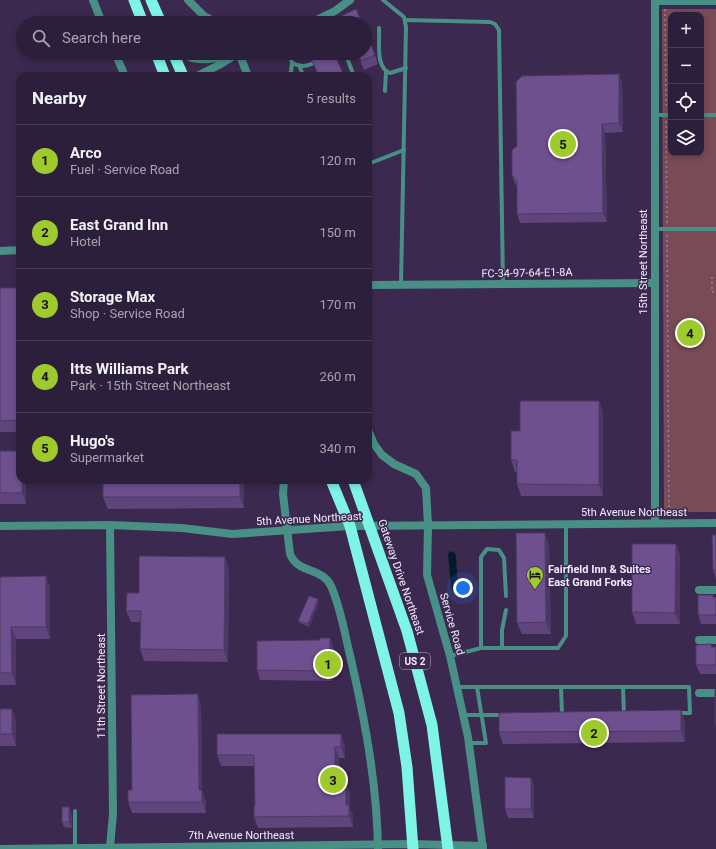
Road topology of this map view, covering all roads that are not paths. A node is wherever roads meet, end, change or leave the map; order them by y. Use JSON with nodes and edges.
{"nodes":[{"id":1,"x":93,"y":0,"type":"edge"},
{"id":2,"x":134,"y":0,"type":"edge"},
{"id":3,"x":151,"y":0,"type":"edge"},
{"id":4,"x":188,"y":0,"type":"edge"},
{"id":5,"x":350,"y":0,"type":"edge"},
{"id":6,"x":383,"y":0,"type":"edge"},
{"id":7,"x":655,"y":1,"type":"edge"},
{"id":8,"x":716,"y":1,"type":"edge"},
{"id":9,"x":99,"y":16,"type":"edge"},
{"id":10,"x":140,"y":16,"type":"edge"},
{"id":11,"x":158,"y":16,"type":"edge"},
{"id":12,"x":204,"y":16,"type":"edge"},
{"id":13,"x":325,"y":16,"type":"edge"},
{"id":14,"x":405,"y":20,"type":"junction"},
{"id":15,"x":379,"y":28,"type":"dead end"},
{"id":16,"x":118,"y":60,"type":"edge"},
{"id":17,"x":159,"y":60,"type":"edge"},
{"id":18,"x":176,"y":60,"type":"edge"},
{"id":19,"x":227,"y":60,"type":"edge"},
{"id":20,"x":241,"y":60,"type":"edge"},
{"id":21,"x":291,"y":60,"type":"edge"},
{"id":22,"x":320,"y":60,"type":"edge"},
{"id":23,"x":347,"y":60,"type":"edge"},
{"id":24,"x":292,"y":63,"type":"junction"},
{"id":25,"x":300,"y":67,"type":"junction"},
{"id":26,"x":406,"y":68,"type":"junction"},
{"id":27,"x":386,"y":71,"type":"junction"},
{"id":28,"x":123,"y":72,"type":"edge"},
{"id":29,"x":163,"y":72,"type":"edge"},
{"id":30,"x":181,"y":72,"type":"edge"},
{"id":31,"x":205,"y":72,"type":"edge"},
{"id":32,"x":246,"y":72,"type":"edge"},
{"id":33,"x":291,"y":72,"type":"edge"},
{"id":34,"x":302,"y":72,"type":"edge"},
{"id":35,"x":352,"y":72,"type":"edge"},
{"id":36,"x":385,"y":90,"type":"dead end"},
{"id":37,"x":655,"y":115,"type":"junction"},
{"id":38,"x":668,"y":115,"type":"edge"},
{"id":39,"x":704,"y":115,"type":"edge"},
{"id":40,"x":716,"y":115,"type":"edge"},
{"id":41,"x":404,"y":150,"type":"junction"},
{"id":42,"x":372,"y":162,"type":"edge"},
{"id":43,"x":654,"y":229,"type":"junction"},
{"id":44,"x":716,"y":229,"type":"edge"},
{"id":45,"x":16,"y":250,"type":"edge"},
{"id":46,"x":0,"y":251,"type":"edge"},
{"id":47,"x":654,"y":283,"type":"junction"},
{"id":48,"x":503,"y":284,"type":"junction"},
{"id":49,"x":372,"y":285,"type":"edge"},
{"id":50,"x":399,"y":285,"type":"junction"},
{"id":51,"x":372,"y":439,"type":"edge"},
{"id":52,"x":284,"y":484,"type":"edge"},
{"id":53,"x":333,"y":484,"type":"edge"},
{"id":54,"x":354,"y":484,"type":"edge"},
{"id":55,"x":655,"y":523,"type":"junction"},
{"id":56,"x":716,"y":523,"type":"edge"},
{"id":57,"x":566,"y":524,"type":"junction"},
{"id":58,"x":110,"y":525,"type":"junction"},
{"id":59,"x":428,"y":525,"type":"junction"},
{"id":60,"x":0,"y":526,"type":"edge"},
{"id":61,"x":350,"y":526,"type":"junction"},
{"id":62,"x":370,"y":527,"type":"junction"},
{"id":63,"x":287,"y":531,"type":"junction"},
{"id":64,"x":699,"y":590,"type":"dead end"},
{"id":65,"x":716,"y":590,"type":"edge"},
{"id":66,"x":506,"y":596,"type":"dead end"},
{"id":67,"x":506,"y":610,"type":"dead end"},
{"id":68,"x":699,"y":640,"type":"dead end"},
{"id":69,"x":716,"y":640,"type":"edge"},
{"id":70,"x":481,"y":648,"type":"junction"},
{"id":71,"x":502,"y":648,"type":"junction"},
{"id":72,"x":450,"y":656,"type":"junction"},
{"id":73,"x":458,"y":687,"type":"junction"},
{"id":74,"x":477,"y":687,"type":"junction"},
{"id":75,"x":561,"y":687,"type":"junction"},
{"id":76,"x":623,"y":687,"type":"junction"},
{"id":77,"x":716,"y":692,"type":"edge"},
{"id":78,"x":699,"y":693,"type":"dead end"},
{"id":79,"x":675,"y":713,"type":"edge"},
{"id":80,"x":554,"y":714,"type":"edge"},
{"id":81,"x":562,"y":714,"type":"junction"},
{"id":82,"x":570,"y":714,"type":"edge"},
{"id":83,"x":616,"y":714,"type":"edge"},
{"id":84,"x":624,"y":714,"type":"junction"},
{"id":85,"x":631,"y":714,"type":"edge"},
{"id":86,"x":463,"y":715,"type":"junction"},
{"id":87,"x":482,"y":715,"type":"junction"},
{"id":88,"x":506,"y":715,"type":"edge"},
{"id":89,"x":469,"y":743,"type":"junction"},
{"id":90,"x":75,"y":811,"type":"dead end"},
{"id":91,"x":412,"y":846,"type":"edge"},
{"id":92,"x":75,"y":847,"type":"junction"},
{"id":93,"x":110,"y":847,"type":"junction"},
{"id":94,"x":378,"y":847,"type":"edge"},
{"id":95,"x":448,"y":847,"type":"edge"},
{"id":96,"x":483,"y":847,"type":"edge"},
{"id":97,"x":0,"y":849,"type":"edge"}],
"edges":[{"from":1,"to":9,"type":"street"},
{"from":2,"to":10,"type":"highway"},
{"from":3,"to":11,"type":"highway"},
{"from":4,"to":12,"type":"street"},
{"from":5,"to":13,"type":"street"},
{"from":6,"to":14,"type":"lane"},
{"from":7,"to":8,"type":"street"},
{"from":7,"to":37,"type":"street","name":"15th Street Northeast"},
{"from":14,"to":26,"type":"lane"},
{"from":14,"to":48,"type":"lane"},
{"from":15,"to":27,"type":"lane"},
{"from":16,"to":28,"type":"street"},
{"from":17,"to":29,"type":"highway"},
{"from":18,"to":30,"type":"highway"},
{"from":19,"to":31,"type":"street"},
{"from":20,"to":32,"type":"street"},
{"from":21,"to":24,"type":"lane"},
{"from":22,"to":25,"type":"lane"},
{"from":23,"to":35,"type":"lane"},
{"from":24,"to":25,"type":"lane"},
{"from":24,"to":33,"type":"lane"},
{"from":25,"to":34,"type":"lane"},
{"from":26,"to":27,"type":"lane"},
{"from":26,"to":41,"type":"lane"},
{"from":27,"to":36,"type":"lane"},
{"from":37,"to":38,"type":"lane"},
{"from":37,"to":43,"type":"street","name":"15th Street Northeast"},
{"from":39,"to":40,"type":"lane"},
{"from":41,"to":42,"type":"lane"},
{"from":41,"to":50,"type":"lane"},
{"from":43,"to":44,"type":"lane"},
{"from":43,"to":47,"type":"street","name":"15th Street Northeast"},
{"from":45,"to":46,"type":"street"},
{"from":47,"to":48,"type":"street","name":"FC-34-97-64-E1-8A"},
{"from":47,"to":55,"type":"street","name":"15th Street Northeast"},
{"from":48,"to":50,"type":"street","name":"FC-34-97-64-E1-8A"},
{"from":49,"to":50,"type":"street","name":"FC-34-97-64-E1-8A"},
{"from":51,"to":59,"type":"street","name":"Service Road"},
{"from":52,"to":63,"type":"street"},
{"from":53,"to":61,"type":"highway","number":"US 2"},
{"from":54,"to":62,"type":"highway","name":"Gateway Drive Northeast","number":"US 2"},
{"from":55,"to":56,"type":"street","name":"5th Avenue Northeast"},
{"from":55,"to":57,"type":"street","name":"5th Avenue Northeast"},
{"from":57,"to":59,"type":"street","name":"5th Avenue Northeast"},
{"from":57,"to":71,"type":"lane"},
{"from":58,"to":60,"type":"street","name":"5th Avenue Northeast"},
{"from":58,"to":63,"type":"street","name":"5th Avenue Northeast"},
{"from":58,"to":93,"type":"street","name":"11th Street Northeast"},
{"from":59,"to":62,"type":"street","name":"5th Avenue Northeast"},
{"from":59,"to":72,"type":"street","name":"Service Road"},
{"from":61,"to":62,"type":"street","name":"5th Avenue Northeast"},
{"from":61,"to":63,"type":"street","name":"5th Avenue Northeast"},
{"from":61,"to":91,"type":"highway","number":"US 2"},
{"from":62,"to":95,"type":"highway","name":"Gateway Drive Northeast","number":"US 2"},
{"from":63,"to":94,"type":"street"},
{"from":64,"to":65,"type":"street"},
{"from":66,"to":70,"type":"lane"},
{"from":67,"to":71,"type":"lane"},
{"from":68,"to":69,"type":"street"},
{"from":70,"to":71,"type":"lane"},
{"from":70,"to":72,"type":"lane"},
{"from":72,"to":73,"type":"street","name":"Service Road"},
{"from":73,"to":74,"type":"lane"},
{"from":73,"to":86,"type":"street","name":"Service Road"},
{"from":74,"to":75,"type":"lane"},
{"from":74,"to":87,"type":"lane"},
{"from":75,"to":76,"type":"lane"},
{"from":75,"to":81,"type":"lane"},
{"from":76,"to":79,"type":"lane"},
{"from":76,"to":84,"type":"lane"},
{"from":77,"to":78,"type":"street"},
{"from":80,"to":81,"type":"lane"},
{"from":81,"to":82,"type":"lane"},
{"from":83,"to":84,"type":"lane"},
{"from":84,"to":85,"type":"lane"},
{"from":86,"to":87,"type":"lane"},
{"from":86,"to":89,"type":"street","name":"Service Road"},
{"from":87,"to":88,"type":"lane"},
{"from":87,"to":89,"type":"lane"},
{"from":89,"to":96,"type":"street","name":"Service Road"},
{"from":90,"to":92,"type":"lane"},
{"from":91,"to":94,"type":"street","name":"7th Avenue Northeast"},
{"from":91,"to":95,"type":"street","name":"7th Avenue Northeast"},
{"from":92,"to":93,"type":"street","name":"7th Avenue Northeast"},
{"from":92,"to":97,"type":"street","name":"7th Avenue Northeast"},
{"from":93,"to":94,"type":"street","name":"7th Avenue Northeast"},
{"from":95,"to":96,"type":"street","name":"7th Avenue Northeast"}]}
